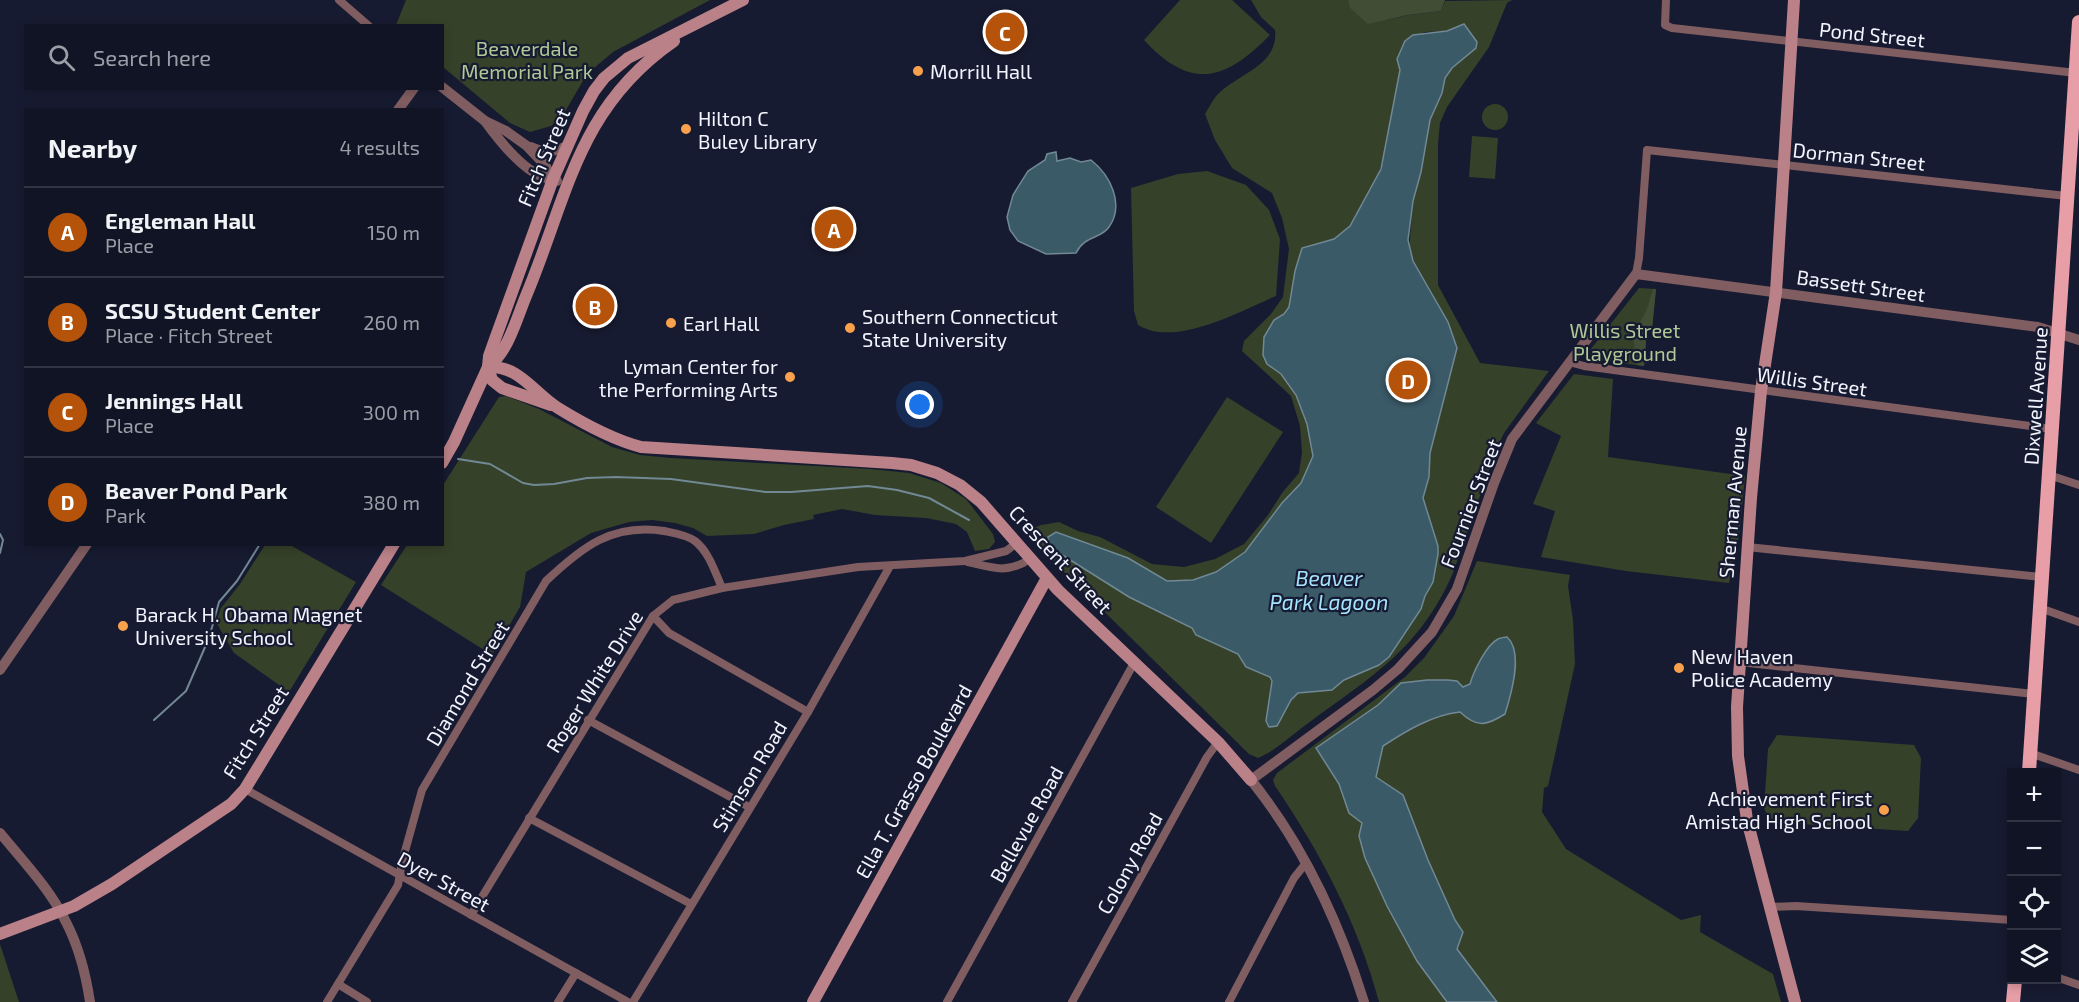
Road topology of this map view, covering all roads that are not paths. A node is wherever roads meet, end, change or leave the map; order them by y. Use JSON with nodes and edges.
{"nodes":[{"id":1,"x":339,"y":0,"type":"edge"},
{"id":2,"x":743,"y":0,"type":"edge"},
{"id":3,"x":1666,"y":0,"type":"edge"},
{"id":4,"x":1794,"y":0,"type":"edge"},
{"id":5,"x":706,"y":18,"type":"junction"},
{"id":6,"x":2079,"y":22,"type":"edge"},
{"id":7,"x":367,"y":24,"type":"edge"},
{"id":8,"x":1792,"y":41,"type":"junction"},
{"id":9,"x":2076,"y":73,"type":"junction"},
{"id":10,"x":444,"y":89,"type":"edge"},
{"id":11,"x":413,"y":90,"type":"edge"},
{"id":12,"x":399,"y":108,"type":"edge"},
{"id":13,"x":485,"y":121,"type":"junction"},
{"id":14,"x":527,"y":146,"type":"junction"},
{"id":15,"x":567,"y":146,"type":"junction"},
{"id":16,"x":1647,"y":150,"type":"joint"},
{"id":17,"x":1784,"y":165,"type":"junction"},
{"id":18,"x":553,"y":179,"type":"junction"},
{"id":19,"x":567,"y":184,"type":"junction"},
{"id":20,"x":2067,"y":196,"type":"junction"},
{"id":21,"x":1636,"y":274,"type":"junction"},
{"id":22,"x":1776,"y":292,"type":"junction"},
{"id":23,"x":2059,"y":333,"type":"junction"},
{"id":24,"x":2079,"y":340,"type":"edge"},
{"id":25,"x":1569,"y":362,"type":"junction"},
{"id":26,"x":488,"y":367,"type":"junction"},
{"id":27,"x":1761,"y":391,"type":"junction"},
{"id":28,"x":555,"y":406,"type":"junction"},
{"id":29,"x":2052,"y":429,"type":"junction"},
{"id":30,"x":444,"y":460,"type":"edge"},
{"id":31,"x":2049,"y":475,"type":"junction"},
{"id":32,"x":2079,"y":485,"type":"edge"},
{"id":33,"x":1017,"y":543,"type":"junction"},
{"id":34,"x":86,"y":546,"type":"edge"},
{"id":35,"x":393,"y":546,"type":"edge"},
{"id":36,"x":1747,"y":546,"type":"junction"},
{"id":37,"x":1030,"y":559,"type":"junction"},
{"id":38,"x":965,"y":561,"type":"junction"},
{"id":39,"x":891,"y":566,"type":"junction"},
{"id":40,"x":2042,"y":577,"type":"junction"},
{"id":41,"x":1047,"y":578,"type":"junction"},
{"id":42,"x":722,"y":588,"type":"junction"},
{"id":43,"x":2040,"y":608,"type":"junction"},
{"id":44,"x":653,"y":616,"type":"junction"},
{"id":45,"x":2079,"y":622,"type":"edge"},
{"id":46,"x":1738,"y":662,"type":"junction"},
{"id":47,"x":1134,"y":663,"type":"junction"},
{"id":48,"x":0,"y":670,"type":"edge"},
{"id":49,"x":2034,"y":694,"type":"junction"},
{"id":50,"x":808,"y":712,"type":"junction"},
{"id":51,"x":588,"y":720,"type":"junction"},
{"id":52,"x":1218,"y":742,"type":"junction"},
{"id":53,"x":2030,"y":753,"type":"junction"},
{"id":54,"x":2029,"y":768,"type":"edge"},
{"id":55,"x":2079,"y":770,"type":"edge"},
{"id":56,"x":1251,"y":780,"type":"junction"},
{"id":57,"x":245,"y":789,"type":"junction"},
{"id":58,"x":750,"y":807,"type":"junction"},
{"id":59,"x":529,"y":818,"type":"junction"},
{"id":60,"x":0,"y":833,"type":"edge"},
{"id":61,"x":1306,"y":863,"type":"junction"},
{"id":62,"x":399,"y":875,"type":"junction"},
{"id":63,"x":691,"y":904,"type":"junction"},
{"id":64,"x":1770,"y":907,"type":"junction"},
{"id":65,"x":60,"y":911,"type":"junction"},
{"id":66,"x":471,"y":915,"type":"junction"},
{"id":67,"x":2007,"y":920,"type":"edge"},
{"id":68,"x":0,"y":934,"type":"edge"},
{"id":69,"x":576,"y":973,"type":"junction"},
{"id":70,"x":2061,"y":979,"type":"edge"},
{"id":71,"x":338,"y":984,"type":"junction"},
{"id":72,"x":2015,"y":984,"type":"edge"},
{"id":73,"x":2079,"y":985,"type":"edge"},
{"id":74,"x":90,"y":1002,"type":"edge"},
{"id":75,"x":327,"y":1002,"type":"edge"},
{"id":76,"x":367,"y":1002,"type":"edge"},
{"id":77,"x":558,"y":1002,"type":"edge"},
{"id":78,"x":628,"y":1002,"type":"edge"},
{"id":79,"x":633,"y":1002,"type":"edge"},
{"id":80,"x":813,"y":1002,"type":"edge"},
{"id":81,"x":947,"y":1002,"type":"edge"},
{"id":82,"x":1072,"y":1002,"type":"edge"},
{"id":83,"x":1229,"y":1002,"type":"edge"},
{"id":84,"x":1364,"y":1002,"type":"edge"},
{"id":85,"x":1795,"y":1002,"type":"edge"},
{"id":86,"x":2013,"y":1002,"type":"edge"}],
"edges":[{"from":1,"to":7,"type":"street"},
{"from":2,"to":5,"type":"main road","name":"Fitch Street"},
{"from":3,"to":8,"type":"street","name":"Pond Street"},
{"from":4,"to":8,"type":"main road","name":"Sherman Avenue"},
{"from":5,"to":15,"type":"main road","name":"Fitch Street"},
{"from":5,"to":19,"type":"main road","name":"Fitch Street"},
{"from":6,"to":9,"type":"main road","name":"Dixwell Avenue"},
{"from":8,"to":9,"type":"street","name":"Pond Street"},
{"from":8,"to":17,"type":"main road","name":"Sherman Avenue"},
{"from":9,"to":20,"type":"main road","name":"Dixwell Avenue"},
{"from":10,"to":13,"type":"street"},
{"from":11,"to":12,"type":"street"},
{"from":13,"to":14,"type":"street"},
{"from":13,"to":18,"type":"street"},
{"from":14,"to":15,"type":"street"},
{"from":14,"to":18,"type":"street"},
{"from":15,"to":18,"type":"main road","name":"Fitch Street"},
{"from":16,"to":17,"type":"street","name":"Dorman Street"},
{"from":16,"to":21,"type":"street","name":"Fournier Street"},
{"from":17,"to":20,"type":"street","name":"Dorman Street"},
{"from":17,"to":22,"type":"main road","name":"Sherman Avenue"},
{"from":18,"to":19,"type":"street"},
{"from":18,"to":26,"type":"main road","name":"Fitch Street"},
{"from":19,"to":26,"type":"main road","name":"Fitch Street"},
{"from":20,"to":23,"type":"main road","name":"Dixwell Avenue"},
{"from":21,"to":22,"type":"street","name":"Bassett Street"},
{"from":21,"to":25,"type":"street","name":"Fournier Street"},
{"from":22,"to":23,"type":"street","name":"Bassett Street"},
{"from":22,"to":27,"type":"main road","name":"Sherman Avenue"},
{"from":23,"to":24,"type":"street","name":"Bassett Street"},
{"from":23,"to":29,"type":"main road","name":"Dixwell Avenue"},
{"from":25,"to":27,"type":"street","name":"Willis Street"},
{"from":25,"to":56,"type":"street","name":"Fournier Street"},
{"from":26,"to":28,"type":"main road","name":"Crescent Street"},
{"from":26,"to":28,"type":"main road","name":"Crescent Street"},
{"from":26,"to":30,"type":"main road","name":"Fitch Street"},
{"from":27,"to":29,"type":"street","name":"Willis Street"},
{"from":27,"to":36,"type":"main road","name":"Sherman Avenue"},
{"from":28,"to":33,"type":"main road","name":"Crescent Street"},
{"from":29,"to":31,"type":"main road","name":"Dixwell Avenue"},
{"from":31,"to":32,"type":"street"},
{"from":31,"to":40,"type":"main road","name":"Dixwell Avenue"},
{"from":33,"to":37,"type":"main road","name":"Crescent Street"},
{"from":33,"to":38,"type":"street","name":"Roger White Drive"},
{"from":34,"to":48,"type":"street"},
{"from":35,"to":57,"type":"main road","name":"Fitch Street"},
{"from":36,"to":40,"type":"street"},
{"from":36,"to":46,"type":"main road","name":"Sherman Avenue"},
{"from":37,"to":38,"type":"street","name":"Roger White Drive"},
{"from":37,"to":41,"type":"main road","name":"Crescent Street"},
{"from":38,"to":39,"type":"street","name":"Roger White Drive"},
{"from":39,"to":42,"type":"street","name":"Roger White Drive"},
{"from":39,"to":50,"type":"street","name":"Stimson Road"},
{"from":40,"to":43,"type":"main road","name":"Dixwell Avenue"},
{"from":41,"to":47,"type":"main road","name":"Crescent Street"},
{"from":41,"to":80,"type":"main road","name":"Ella T. Grasso Boulevard"},
{"from":42,"to":44,"type":"street","name":"Roger White Drive"},
{"from":42,"to":62,"type":"street","name":"Diamond Street"},
{"from":43,"to":45,"type":"street"},
{"from":43,"to":49,"type":"main road","name":"Dixwell Avenue"},
{"from":44,"to":50,"type":"street"},
{"from":44,"to":51,"type":"street","name":"Roger White Drive"},
{"from":46,"to":49,"type":"street"},
{"from":46,"to":64,"type":"main road","name":"Sherman Avenue"},
{"from":47,"to":52,"type":"main road","name":"Crescent Street"},
{"from":47,"to":81,"type":"street","name":"Bellevue Road"},
{"from":49,"to":53,"type":"main road","name":"Dixwell Avenue"},
{"from":50,"to":58,"type":"street","name":"Stimson Road"},
{"from":51,"to":58,"type":"street"},
{"from":51,"to":59,"type":"street","name":"Roger White Drive"},
{"from":52,"to":56,"type":"main road","name":"Crescent Street"},
{"from":52,"to":82,"type":"street","name":"Colony Road"},
{"from":53,"to":54,"type":"main road","name":"Dixwell Avenue"},
{"from":53,"to":55,"type":"street"},
{"from":56,"to":61,"type":"street","name":"Crescent Street"},
{"from":57,"to":62,"type":"street","name":"Dyer Street"},
{"from":57,"to":65,"type":"main road","name":"Fitch Street"},
{"from":58,"to":63,"type":"street","name":"Stimson Road"},
{"from":59,"to":63,"type":"street"},
{"from":59,"to":66,"type":"street","name":"Roger White Drive"},
{"from":60,"to":65,"type":"street"},
{"from":61,"to":83,"type":"street"},
{"from":61,"to":84,"type":"street","name":"Crescent Street"},
{"from":62,"to":66,"type":"street","name":"Dyer Street"},
{"from":62,"to":71,"type":"street","name":"Diamond Street"},
{"from":63,"to":79,"type":"street","name":"Stimson Road"},
{"from":64,"to":67,"type":"street"},
{"from":64,"to":85,"type":"main road","name":"Sherman Avenue"},
{"from":65,"to":68,"type":"main road","name":"Fitch Street"},
{"from":65,"to":74,"type":"street"},
{"from":66,"to":69,"type":"street","name":"Dyer Street"},
{"from":69,"to":77,"type":"street"},
{"from":69,"to":78,"type":"street","name":"Dyer Street"},
{"from":70,"to":73,"type":"street"},
{"from":71,"to":75,"type":"street","name":"Diamond Street"},
{"from":71,"to":76,"type":"street"},
{"from":72,"to":86,"type":"main road"}]}
